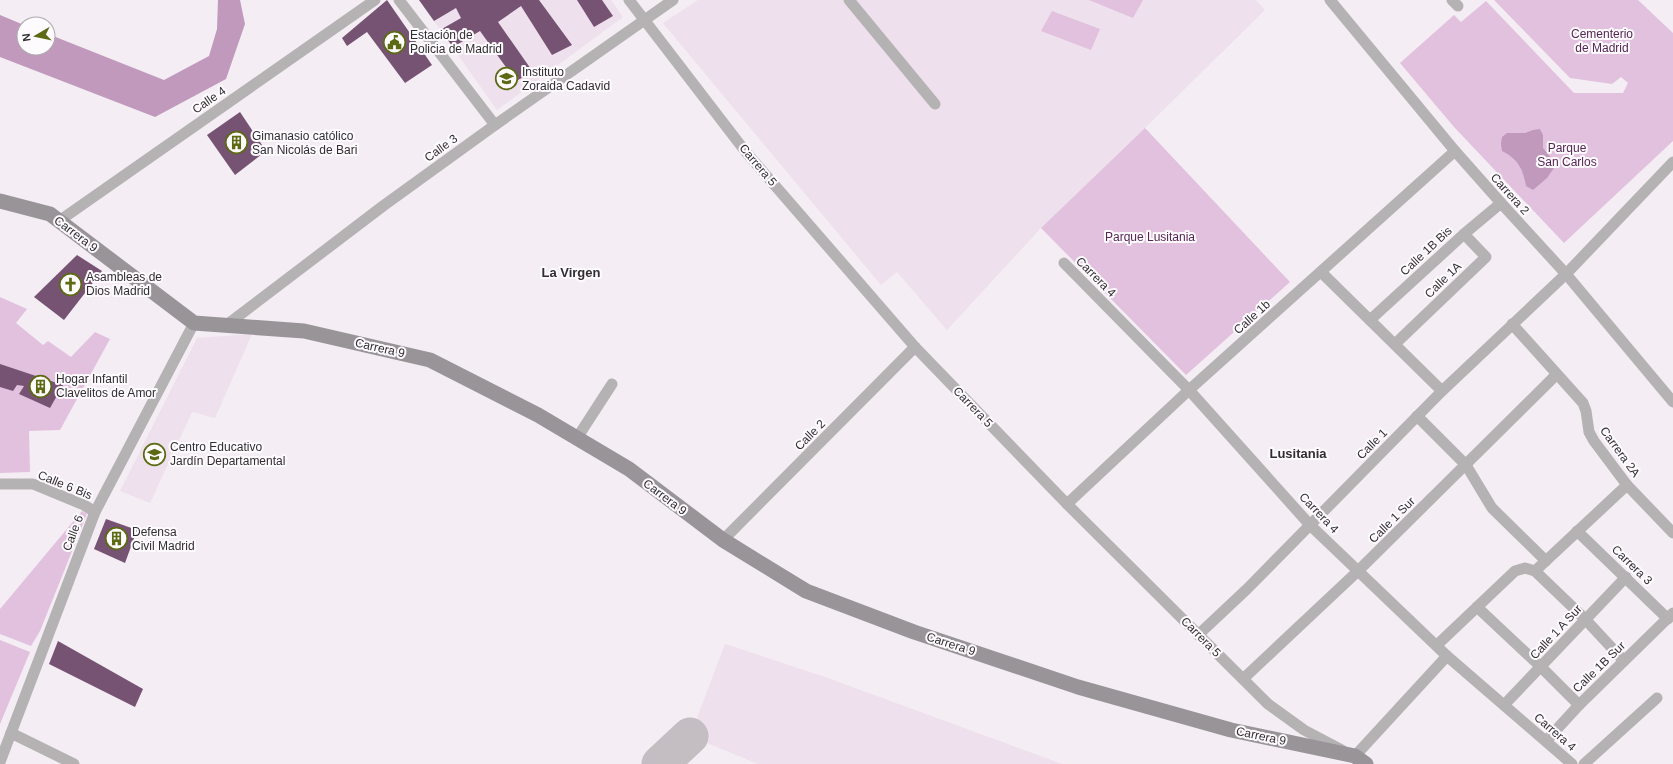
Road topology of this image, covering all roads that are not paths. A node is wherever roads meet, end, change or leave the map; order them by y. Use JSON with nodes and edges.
{"nodes":[{"id":1,"x":375,"y":0,"type":"edge"},
{"id":2,"x":399,"y":0,"type":"edge"},
{"id":3,"x":629,"y":0,"type":"edge"},
{"id":4,"x":673,"y":0,"type":"edge"},
{"id":5,"x":849,"y":0,"type":"edge"},
{"id":6,"x":1330,"y":0,"type":"edge"},
{"id":7,"x":644,"y":21,"type":"junction"},
{"id":8,"x":935,"y":104,"type":"dead end"},
{"id":9,"x":495,"y":125,"type":"junction"},
{"id":10,"x":1455,"y":151,"type":"junction"},
{"id":11,"x":1673,"y":162,"type":"edge"},
{"id":12,"x":0,"y":201,"type":"edge"},
{"id":13,"x":1500,"y":203,"type":"junction"},
{"id":14,"x":59,"y":221,"type":"junction"},
{"id":15,"x":1464,"y":234,"type":"junction"},
{"id":16,"x":1064,"y":263,"type":"dead end"},
{"id":17,"x":1321,"y":272,"type":"junction"},
{"id":18,"x":1566,"y":274,"type":"junction"},
{"id":19,"x":1370,"y":320,"type":"junction"},
{"id":20,"x":194,"y":323,"type":"junction"},
{"id":21,"x":228,"y":324,"type":"junction"},
{"id":22,"x":1512,"y":324,"type":"junction"},
{"id":23,"x":1395,"y":344,"type":"junction"},
{"id":24,"x":915,"y":347,"type":"junction"},
{"id":25,"x":1556,"y":375,"type":"junction"},
{"id":26,"x":612,"y":384,"type":"dead end"},
{"id":27,"x":1189,"y":390,"type":"junction"},
{"id":28,"x":1442,"y":391,"type":"junction"},
{"id":29,"x":1673,"y":402,"type":"edge"},
{"id":30,"x":1417,"y":416,"type":"junction"},
{"id":31,"x":577,"y":438,"type":"junction"},
{"id":32,"x":1466,"y":465,"type":"junction"},
{"id":33,"x":0,"y":484,"type":"edge"},
{"id":34,"x":1627,"y":485,"type":"junction"},
{"id":35,"x":1067,"y":504,"type":"junction"},
{"id":36,"x":95,"y":512,"type":"junction"},
{"id":37,"x":1310,"y":525,"type":"junction"},
{"id":38,"x":1577,"y":531,"type":"junction"},
{"id":39,"x":1673,"y":533,"type":"edge"},
{"id":40,"x":723,"y":540,"type":"junction"},
{"id":41,"x":1546,"y":561,"type":"junction"},
{"id":42,"x":1358,"y":571,"type":"junction"},
{"id":43,"x":1535,"y":571,"type":"junction"},
{"id":44,"x":1626,"y":578,"type":"junction"},
{"id":45,"x":1477,"y":607,"type":"junction"},
{"id":46,"x":1670,"y":616,"type":"edge"},
{"id":47,"x":1585,"y":620,"type":"junction"},
{"id":48,"x":1198,"y":634,"type":"junction"},
{"id":49,"x":1437,"y":645,"type":"junction"},
{"id":50,"x":1447,"y":656,"type":"junction"},
{"id":51,"x":1624,"y":661,"type":"junction"},
{"id":52,"x":1541,"y":667,"type":"junction"},
{"id":53,"x":1243,"y":679,"type":"junction"},
{"id":54,"x":1657,"y":698,"type":"dead end"},
{"id":55,"x":1504,"y":705,"type":"junction"},
{"id":56,"x":1579,"y":705,"type":"junction"},
{"id":57,"x":11,"y":733,"type":"junction"},
{"id":58,"x":1546,"y":741,"type":"junction"},
{"id":59,"x":1361,"y":760,"type":"edge"},
{"id":60,"x":0,"y":762,"type":"edge"},
{"id":61,"x":71,"y":763,"type":"edge"},
{"id":62,"x":1374,"y":764,"type":"edge"},
{"id":63,"x":1572,"y":764,"type":"edge"},
{"id":64,"x":1584,"y":764,"type":"edge"}],
"edges":[{"from":1,"to":14,"type":"street","name":"Calle 4"},
{"from":2,"to":9,"type":"street"},
{"from":3,"to":7,"type":"street","name":"Carrera 5"},
{"from":4,"to":7,"type":"street","name":"Calle 3"},
{"from":5,"to":8,"type":"street"},
{"from":6,"to":10,"type":"street","name":"Carrera 2"},
{"from":7,"to":9,"type":"street","name":"Calle 3"},
{"from":7,"to":24,"type":"street","name":"Carrera 5"},
{"from":9,"to":21,"type":"street","name":"Calle 3"},
{"from":10,"to":13,"type":"street","name":"Carrera 2"},
{"from":10,"to":17,"type":"street","name":"Calle 1b"},
{"from":11,"to":18,"type":"street","name":"Calle 1"},
{"from":12,"to":14,"type":"street","name":"Carrera 9"},
{"from":13,"to":15,"type":"street","name":"Calle 1B Bis"},
{"from":13,"to":18,"type":"street","name":"Carrera 2"},
{"from":14,"to":20,"type":"street","name":"Carrera 9"},
{"from":15,"to":19,"type":"street","name":"Calle 1B Bis"},
{"from":15,"to":23,"type":"street","name":"Calle 1A"},
{"from":16,"to":27,"type":"street","name":"Carrera 4"},
{"from":17,"to":19,"type":"street"},
{"from":17,"to":27,"type":"street","name":"Calle 1b"},
{"from":18,"to":22,"type":"street","name":"Calle 1"},
{"from":18,"to":29,"type":"street","name":"Carrera 2"},
{"from":19,"to":23,"type":"street"},
{"from":20,"to":21,"type":"street","name":"Carrera 9"},
{"from":20,"to":36,"type":"street","name":"Calle 6"},
{"from":21,"to":31,"type":"street","name":"Carrera 9"},
{"from":22,"to":25,"type":"street","name":"Carrera 2A"},
{"from":22,"to":28,"type":"street","name":"Calle 1"},
{"from":23,"to":28,"type":"street"},
{"from":24,"to":35,"type":"street","name":"Carrera 5"},
{"from":24,"to":40,"type":"street","name":"Calle 2"},
{"from":25,"to":32,"type":"street","name":"Calle 1 Sur"},
{"from":25,"to":34,"type":"street","name":"Carrera 2A"},
{"from":26,"to":31,"type":"street"},
{"from":27,"to":35,"type":"street","name":"Calle 1b"},
{"from":27,"to":37,"type":"street","name":"Carrera 4"},
{"from":28,"to":30,"type":"street","name":"Calle 1"},
{"from":30,"to":32,"type":"street"},
{"from":30,"to":37,"type":"street","name":"Calle 1"},
{"from":31,"to":40,"type":"street","name":"Carrera 9"},
{"from":32,"to":41,"type":"street"},
{"from":32,"to":42,"type":"street","name":"Calle 1 Sur"},
{"from":33,"to":36,"type":"street","name":"Calle 6 Bis"},
{"from":34,"to":38,"type":"street"},
{"from":34,"to":39,"type":"street","name":"Carrera 2A"},
{"from":35,"to":48,"type":"street","name":"Carrera 5"},
{"from":36,"to":57,"type":"street","name":"Calle 6"},
{"from":37,"to":42,"type":"street","name":"Carrera 4"},
{"from":37,"to":48,"type":"street","name":"Calle 1"},
{"from":38,"to":41,"type":"street"},
{"from":38,"to":44,"type":"street","name":"Carrera 3"},
{"from":40,"to":59,"type":"street","name":"Carrera 9"},
{"from":41,"to":43,"type":"street"},
{"from":42,"to":49,"type":"street","name":"Carrera 4"},
{"from":42,"to":53,"type":"street","name":"Calle 1 Sur"},
{"from":43,"to":45,"type":"street"},
{"from":43,"to":47,"type":"street"},
{"from":44,"to":46,"type":"street","name":"Carrera 3"},
{"from":44,"to":47,"type":"street","name":"Calle 1 A Sur"},
{"from":45,"to":49,"type":"street"},
{"from":45,"to":52,"type":"street"},
{"from":46,"to":51,"type":"street","name":"Calle 1B Sur"},
{"from":47,"to":51,"type":"street"},
{"from":47,"to":52,"type":"street","name":"Calle 1 A Sur"},
{"from":48,"to":53,"type":"street","name":"Carrera 5"},
{"from":49,"to":50,"type":"street","name":"Carrera 4"},
{"from":50,"to":55,"type":"street","name":"Carrera 4"},
{"from":50,"to":59,"type":"street"},
{"from":51,"to":56,"type":"street","name":"Calle 1B Sur"},
{"from":52,"to":55,"type":"street","name":"Calle 1 A Sur"},
{"from":52,"to":56,"type":"street"},
{"from":53,"to":59,"type":"street","name":"Carrera 5"},
{"from":54,"to":64,"type":"street"},
{"from":55,"to":58,"type":"street","name":"Carrera 4"},
{"from":56,"to":58,"type":"street","name":"Calle 1B Sur"},
{"from":57,"to":60,"type":"street","name":"Calle 6"},
{"from":57,"to":61,"type":"street"},
{"from":58,"to":63,"type":"street","name":"Carrera 4"},
{"from":59,"to":62,"type":"street","name":"Carrera 5"}]}
